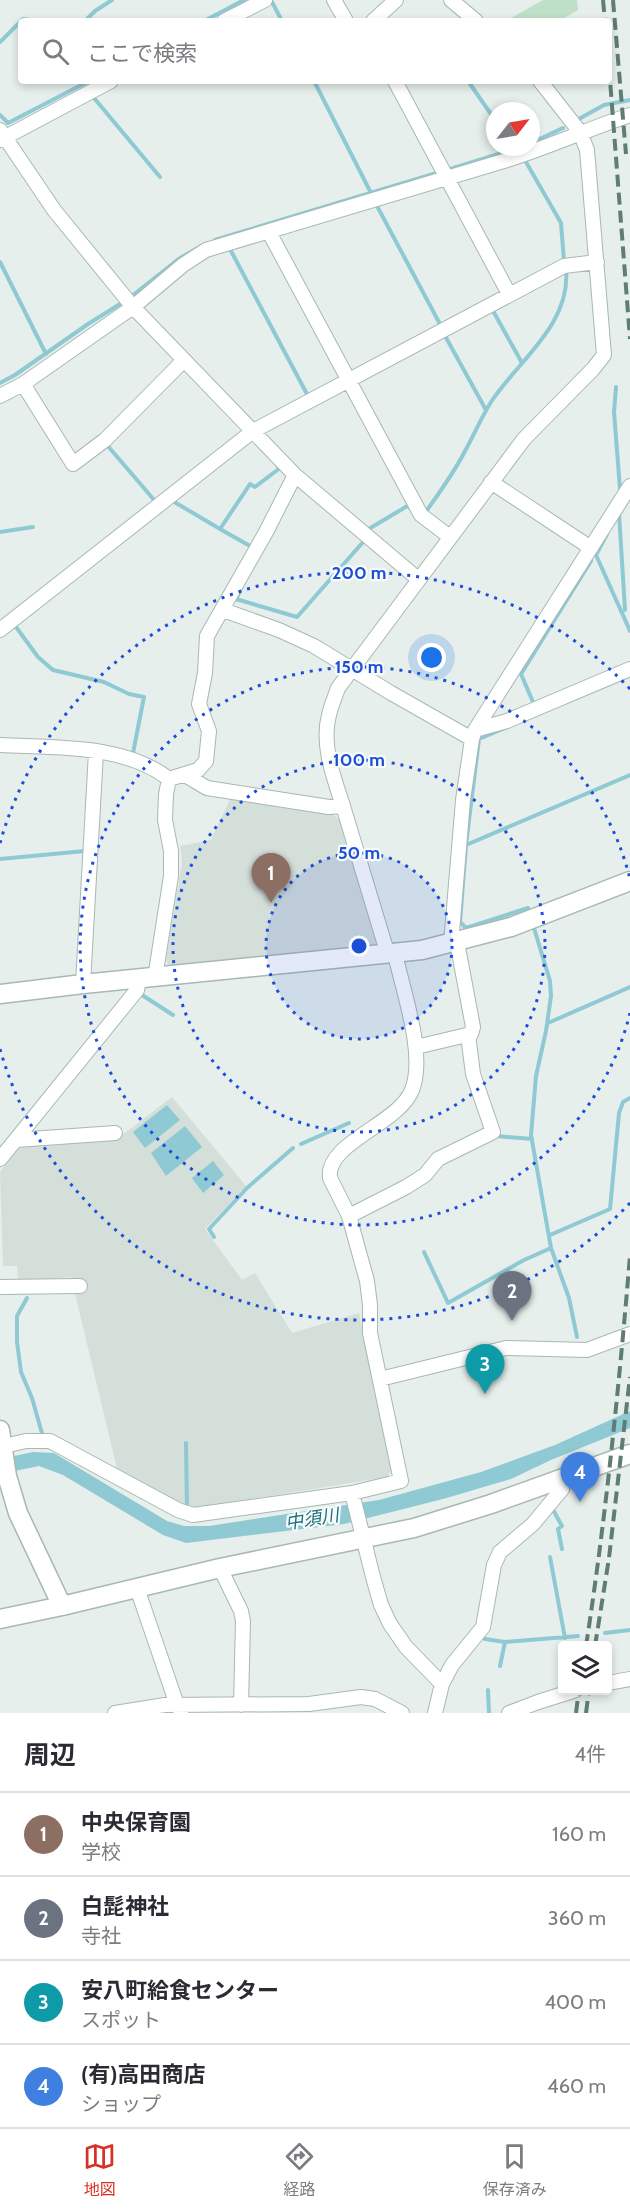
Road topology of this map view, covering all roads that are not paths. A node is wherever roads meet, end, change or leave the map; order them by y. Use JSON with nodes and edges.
{"nodes":[{"id":1,"x":265,"y":0,"type":"edge"},
{"id":2,"x":334,"y":0,"type":"edge"},
{"id":3,"x":396,"y":0,"type":"edge"},
{"id":4,"x":451,"y":0,"type":"edge"},
{"id":5,"x":230,"y":18,"type":"edge"},
{"id":6,"x":344,"y":18,"type":"edge"},
{"id":7,"x":376,"y":18,"type":"edge"},
{"id":8,"x":472,"y":18,"type":"edge"},
{"id":9,"x":105,"y":84,"type":"edge"},
{"id":10,"x":397,"y":84,"type":"edge"},
{"id":11,"x":542,"y":84,"type":"edge"},
{"id":12,"x":630,"y":115,"type":"edge"},
{"id":13,"x":580,"y":132,"type":"junction"},
{"id":14,"x":2,"y":136,"type":"edge"},
{"id":15,"x":447,"y":179,"type":"junction"},
{"id":16,"x":269,"y":232,"type":"junction"},
{"id":17,"x":597,"y":262,"type":"junction"},
{"id":18,"x":509,"y":294,"type":"junction"},
{"id":19,"x":133,"y":307,"type":"junction"},
{"id":20,"x":183,"y":361,"type":"junction"},
{"id":21,"x":349,"y":379,"type":"junction"},
{"id":22,"x":23,"y":384,"type":"junction"},
{"id":23,"x":0,"y":396,"type":"edge"},
{"id":24,"x":252,"y":431,"type":"junction"},
{"id":25,"x":295,"y":476,"type":"junction"},
{"id":26,"x":491,"y":482,"type":"junction"},
{"id":27,"x":630,"y":486,"type":"edge"},
{"id":28,"x":450,"y":537,"type":"junction"},
{"id":29,"x":591,"y":548,"type":"junction"},
{"id":30,"x":418,"y":579,"type":"junction"},
{"id":31,"x":223,"y":610,"type":"junction"},
{"id":32,"x":0,"y":630,"type":"edge"},
{"id":33,"x":352,"y":669,"type":"junction"},
{"id":34,"x":630,"y":669,"type":"edge"},
{"id":35,"x":473,"y":734,"type":"junction"},
{"id":36,"x":0,"y":745,"type":"edge"},
{"id":37,"x":96,"y":752,"type":"junction"},
{"id":38,"x":184,"y":775,"type":"junction"},
{"id":39,"x":169,"y":779,"type":"junction"},
{"id":40,"x":343,"y":806,"type":"junction"},
{"id":41,"x":630,"y":881,"type":"edge"},
{"id":42,"x":454,"y":943,"type":"junction"},
{"id":43,"x":392,"y":954,"type":"junction"},
{"id":44,"x":147,"y":979,"type":"junction"},
{"id":45,"x":83,"y":984,"type":"junction"},
{"id":46,"x":0,"y":994,"type":"edge"},
{"id":47,"x":468,"y":1035,"type":"junction"},
{"id":48,"x":416,"y":1047,"type":"junction"},
{"id":49,"x":115,"y":1133,"type":"dead end"},
{"id":50,"x":16,"y":1140,"type":"junction"},
{"id":51,"x":0,"y":1159,"type":"edge"},
{"id":52,"x":349,"y":1216,"type":"junction"},
{"id":53,"x":80,"y":1286,"type":"dead end"},
{"id":54,"x":0,"y":1287,"type":"edge"},
{"id":55,"x":630,"y":1334,"type":"edge"},
{"id":56,"x":380,"y":1379,"type":"junction"},
{"id":57,"x":1,"y":1441,"type":"edge"},
{"id":58,"x":630,"y":1454,"type":"edge"},
{"id":59,"x":560,"y":1480,"type":"junction"},
{"id":60,"x":353,"y":1496,"type":"junction"},
{"id":61,"x":361,"y":1532,"type":"junction"},
{"id":62,"x":220,"y":1568,"type":"junction"},
{"id":63,"x":137,"y":1588,"type":"junction"},
{"id":64,"x":62,"y":1606,"type":"junction"},
{"id":65,"x":0,"y":1619,"type":"edge"},
{"id":66,"x":630,"y":1679,"type":"edge"},
{"id":67,"x":612,"y":1682,"type":"edge"},
{"id":68,"x":442,"y":1684,"type":"junction"},
{"id":69,"x":560,"y":1695,"type":"edge"},
{"id":70,"x":241,"y":1705,"type":"junction"},
{"id":71,"x":179,"y":1709,"type":"edge"},
{"id":72,"x":115,"y":1713,"type":"edge"},
{"id":73,"x":402,"y":1713,"type":"edge"},
{"id":74,"x":435,"y":1713,"type":"edge"},
{"id":75,"x":509,"y":1713,"type":"edge"}],
"edges":[{"from":1,"to":5,"type":"street"},
{"from":2,"to":6,"type":"street"},
{"from":3,"to":7,"type":"street"},
{"from":4,"to":8,"type":"street"},
{"from":9,"to":14,"type":"street"},
{"from":10,"to":15,"type":"street"},
{"from":11,"to":13,"type":"street"},
{"from":12,"to":13,"type":"street"},
{"from":13,"to":15,"type":"street"},
{"from":13,"to":17,"type":"street"},
{"from":14,"to":19,"type":"street"},
{"from":15,"to":16,"type":"street"},
{"from":15,"to":18,"type":"street"},
{"from":16,"to":19,"type":"street"},
{"from":16,"to":21,"type":"street"},
{"from":17,"to":18,"type":"street"},
{"from":17,"to":26,"type":"street"},
{"from":18,"to":21,"type":"street"},
{"from":19,"to":20,"type":"street"},
{"from":19,"to":22,"type":"street"},
{"from":20,"to":22,"type":"street"},
{"from":20,"to":24,"type":"street"},
{"from":21,"to":24,"type":"street"},
{"from":21,"to":28,"type":"street"},
{"from":22,"to":23,"type":"street"},
{"from":24,"to":25,"type":"street"},
{"from":24,"to":32,"type":"street"},
{"from":25,"to":30,"type":"street"},
{"from":25,"to":31,"type":"street"},
{"from":26,"to":28,"type":"street"},
{"from":26,"to":29,"type":"street"},
{"from":27,"to":29,"type":"street"},
{"from":28,"to":30,"type":"street"},
{"from":29,"to":35,"type":"street"},
{"from":30,"to":33,"type":"street"},
{"from":31,"to":33,"type":"street"},
{"from":31,"to":38,"type":"street"},
{"from":33,"to":35,"type":"street"},
{"from":33,"to":40,"type":"street"},
{"from":34,"to":35,"type":"street"},
{"from":35,"to":42,"type":"street"},
{"from":36,"to":37,"type":"street"},
{"from":37,"to":39,"type":"street"},
{"from":37,"to":45,"type":"street"},
{"from":38,"to":39,"type":"street"},
{"from":38,"to":40,"type":"street"},
{"from":39,"to":44,"type":"street"},
{"from":40,"to":43,"type":"street"},
{"from":41,"to":42,"type":"street"},
{"from":42,"to":43,"type":"street"},
{"from":42,"to":47,"type":"street"},
{"from":43,"to":44,"type":"street"},
{"from":43,"to":48,"type":"street"},
{"from":44,"to":45,"type":"street"},
{"from":44,"to":50,"type":"street"},
{"from":45,"to":46,"type":"street"},
{"from":47,"to":48,"type":"street"},
{"from":47,"to":52,"type":"street"},
{"from":48,"to":52,"type":"street"},
{"from":49,"to":50,"type":"street"},
{"from":50,"to":51,"type":"street"},
{"from":52,"to":56,"type":"street"},
{"from":53,"to":54,"type":"street"},
{"from":55,"to":56,"type":"street"},
{"from":56,"to":60,"type":"street"},
{"from":57,"to":60,"type":"street"},
{"from":57,"to":64,"type":"street"},
{"from":58,"to":59,"type":"street"},
{"from":59,"to":61,"type":"street"},
{"from":59,"to":68,"type":"street"},
{"from":60,"to":61,"type":"street"},
{"from":61,"to":62,"type":"street"},
{"from":61,"to":68,"type":"street"},
{"from":62,"to":63,"type":"street"},
{"from":62,"to":70,"type":"street"},
{"from":63,"to":64,"type":"street"},
{"from":63,"to":71,"type":"street"},
{"from":64,"to":65,"type":"street"},
{"from":66,"to":67,"type":"street"},
{"from":68,"to":74,"type":"street"},
{"from":69,"to":75,"type":"street"},
{"from":70,"to":71,"type":"street"},
{"from":70,"to":73,"type":"street"},
{"from":71,"to":72,"type":"street"}]}
